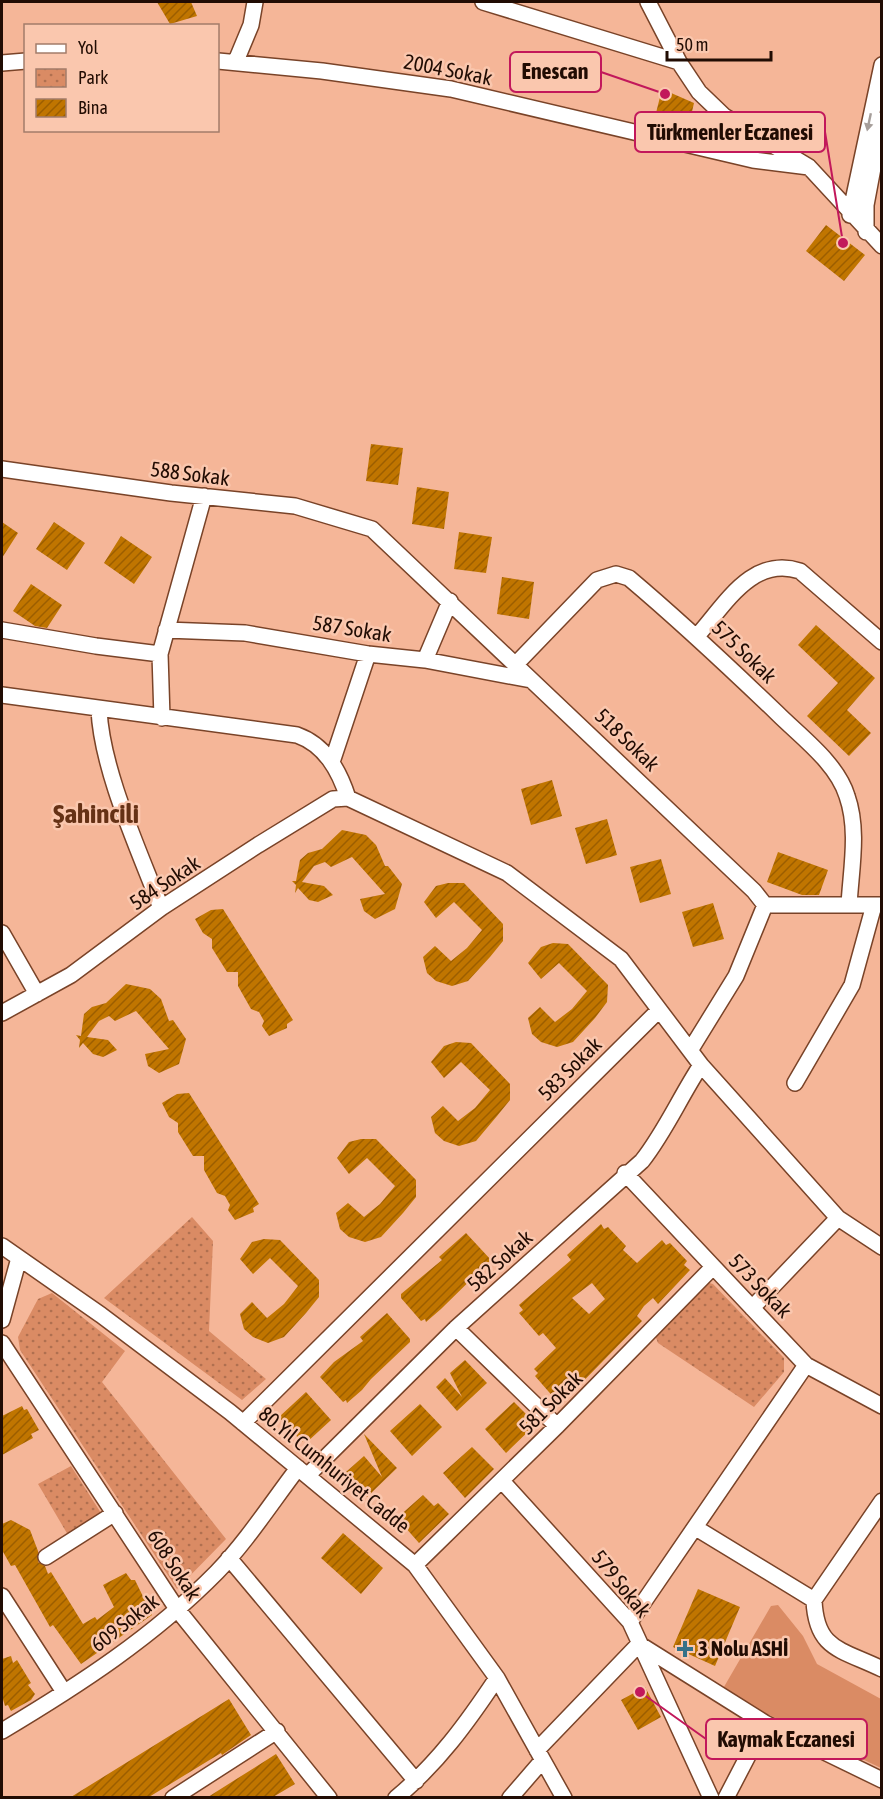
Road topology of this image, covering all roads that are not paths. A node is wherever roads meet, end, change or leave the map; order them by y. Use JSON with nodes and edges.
{"nodes":[{"id":1,"x":255,"y":2,"type":"edge"},
{"id":2,"x":483,"y":2,"type":"edge"},
{"id":3,"x":648,"y":2,"type":"edge"},
{"id":4,"x":24,"y":61,"type":"edge"},
{"id":5,"x":219,"y":61,"type":"edge"},
{"id":6,"x":236,"y":61,"type":"junction"},
{"id":7,"x":679,"y":62,"type":"junction"},
{"id":8,"x":2,"y":63,"type":"edge"},
{"id":9,"x":882,"y":65,"type":"edge"},
{"id":10,"x":882,"y":120,"type":"edge"},
{"id":11,"x":809,"y":167,"type":"junction"},
{"id":12,"x":850,"y":214,"type":"junction"},
{"id":13,"x":866,"y":232,"type":"junction"},
{"id":14,"x":882,"y":246,"type":"edge"},
{"id":15,"x":2,"y":469,"type":"edge"},
{"id":16,"x":204,"y":496,"type":"junction"},
{"id":17,"x":372,"y":529,"type":"joint"},
{"id":18,"x":450,"y":601,"type":"junction"},
{"id":19,"x":2,"y":630,"type":"edge"},
{"id":20,"x":166,"y":630,"type":"junction"},
{"id":21,"x":697,"y":636,"type":"junction"},
{"id":22,"x":882,"y":642,"type":"edge"},
{"id":23,"x":160,"y":654,"type":"junction"},
{"id":24,"x":368,"y":654,"type":"junction"},
{"id":25,"x":425,"y":660,"type":"junction"},
{"id":26,"x":516,"y":664,"type":"junction"},
{"id":27,"x":531,"y":680,"type":"junction"},
{"id":28,"x":2,"y":695,"type":"edge"},
{"id":29,"x":99,"y":710,"type":"junction"},
{"id":30,"x":162,"y":718,"type":"junction"},
{"id":31,"x":332,"y":762,"type":"junction"},
{"id":32,"x":351,"y":800,"type":"junction"},
{"id":33,"x":765,"y":905,"type":"junction"},
{"id":34,"x":849,"y":905,"type":"junction"},
{"id":35,"x":878,"y":905,"type":"edge"},
{"id":36,"x":161,"y":908,"type":"junction"},
{"id":37,"x":2,"y":933,"type":"edge"},
{"id":38,"x":37,"y":994,"type":"junction"},
{"id":39,"x":659,"y":1010,"type":"junction"},
{"id":40,"x":2,"y":1013,"type":"edge"},
{"id":41,"x":691,"y":1049,"type":"junction"},
{"id":42,"x":701,"y":1065,"type":"junction"},
{"id":43,"x":795,"y":1083,"type":"dead end"},
{"id":44,"x":625,"y":1173,"type":"junction"},
{"id":45,"x":838,"y":1218,"type":"junction"},
{"id":46,"x":2,"y":1246,"type":"edge"},
{"id":47,"x":882,"y":1248,"type":"edge"},
{"id":48,"x":19,"y":1258,"type":"junction"},
{"id":49,"x":713,"y":1267,"type":"junction"},
{"id":50,"x":752,"y":1308,"type":"junction"},
{"id":51,"x":2,"y":1320,"type":"edge"},
{"id":52,"x":456,"y":1328,"type":"junction"},
{"id":53,"x":2,"y":1343,"type":"edge"},
{"id":54,"x":807,"y":1365,"type":"junction"},
{"id":55,"x":882,"y":1406,"type":"edge"},
{"id":56,"x":243,"y":1423,"type":"junction"},
{"id":57,"x":557,"y":1426,"type":"junction"},
{"id":58,"x":303,"y":1471,"type":"junction"},
{"id":59,"x":502,"y":1480,"type":"junction"},
{"id":60,"x":882,"y":1502,"type":"edge"},
{"id":61,"x":115,"y":1513,"type":"junction"},
{"id":62,"x":696,"y":1528,"type":"junction"},
{"id":63,"x":46,"y":1557,"type":"dead end"},
{"id":64,"x":229,"y":1557,"type":"junction"},
{"id":65,"x":415,"y":1565,"type":"junction"},
{"id":66,"x":2,"y":1596,"type":"edge"},
{"id":67,"x":814,"y":1600,"type":"junction"},
{"id":68,"x":177,"y":1609,"type":"junction"},
{"id":69,"x":630,"y":1622,"type":"junction"},
{"id":70,"x":639,"y":1644,"type":"junction"},
{"id":71,"x":882,"y":1669,"type":"edge"},
{"id":72,"x":496,"y":1678,"type":"junction"},
{"id":73,"x":64,"y":1692,"type":"junction"},
{"id":74,"x":765,"y":1723,"type":"junction"},
{"id":75,"x":2,"y":1731,"type":"edge"},
{"id":76,"x":277,"y":1731,"type":"junction"},
{"id":77,"x":539,"y":1755,"type":"junction"},
{"id":78,"x":882,"y":1780,"type":"edge"},
{"id":79,"x":416,"y":1781,"type":"junction"},
{"id":80,"x":173,"y":1797,"type":"edge"},
{"id":81,"x":329,"y":1797,"type":"edge"},
{"id":82,"x":396,"y":1797,"type":"edge"},
{"id":83,"x":510,"y":1797,"type":"edge"},
{"id":84,"x":564,"y":1797,"type":"edge"},
{"id":85,"x":711,"y":1797,"type":"edge"},
{"id":86,"x":726,"y":1797,"type":"edge"}],
"edges":[{"from":1,"to":6,"type":"street"},
{"from":2,"to":7,"type":"street"},
{"from":3,"to":7,"type":"street"},
{"from":4,"to":8,"type":"street"},
{"from":5,"to":6,"type":"street","name":"2004 Sokak"},
{"from":6,"to":11,"type":"street","name":"2004 Sokak"},
{"from":7,"to":11,"type":"street"},
{"from":9,"to":12,"type":"street","one_way":true},
{"from":10,"to":13,"type":"street"},
{"from":11,"to":12,"type":"street"},
{"from":12,"to":13,"type":"street"},
{"from":13,"to":14,"type":"street"},
{"from":15,"to":16,"type":"street","name":"588 Sokak"},
{"from":16,"to":17,"type":"street","name":"588 Sokak"},
{"from":16,"to":20,"type":"street"},
{"from":17,"to":18,"type":"street","name":"518 Sokak"},
{"from":18,"to":25,"type":"street"},
{"from":18,"to":26,"type":"street","name":"518 Sokak"},
{"from":19,"to":23,"type":"street"},
{"from":20,"to":23,"type":"street"},
{"from":20,"to":24,"type":"street","name":"587 Sokak"},
{"from":21,"to":22,"type":"street"},
{"from":21,"to":26,"type":"street","name":"575 Sokak"},
{"from":21,"to":34,"type":"street","name":"575 Sokak"},
{"from":23,"to":30,"type":"street"},
{"from":24,"to":25,"type":"street","name":"587 Sokak"},
{"from":24,"to":31,"type":"street"},
{"from":25,"to":27,"type":"street","name":"587 Sokak"},
{"from":26,"to":27,"type":"street","name":"518 Sokak"},
{"from":27,"to":33,"type":"street","name":"518 Sokak"},
{"from":28,"to":29,"type":"street"},
{"from":29,"to":30,"type":"street"},
{"from":29,"to":36,"type":"street"},
{"from":30,"to":31,"type":"street"},
{"from":31,"to":32,"type":"street"},
{"from":32,"to":36,"type":"street","name":"584 Sokak"},
{"from":32,"to":39,"type":"street"},
{"from":33,"to":34,"type":"street"},
{"from":33,"to":41,"type":"street"},
{"from":34,"to":35,"type":"street"},
{"from":35,"to":43,"type":"street"},
{"from":36,"to":38,"type":"street","name":"584 Sokak"},
{"from":37,"to":38,"type":"street"},
{"from":38,"to":40,"type":"street","name":"584 Sokak"},
{"from":39,"to":41,"type":"street"},
{"from":39,"to":56,"type":"street","name":"583 Sokak"},
{"from":41,"to":42,"type":"street"},
{"from":42,"to":44,"type":"street","name":"582 Sokak"},
{"from":42,"to":45,"type":"street"},
{"from":44,"to":49,"type":"street","name":"573 Sokak"},
{"from":44,"to":52,"type":"street","name":"582 Sokak"},
{"from":45,"to":47,"type":"street"},
{"from":45,"to":50,"type":"street"},
{"from":46,"to":48,"type":"street","name":"80.Yıl Cumhuriyet Cadde"},
{"from":48,"to":51,"type":"street"},
{"from":48,"to":56,"type":"street","name":"80.Yıl Cumhuriyet Cadde"},
{"from":49,"to":50,"type":"street","name":"573 Sokak"},
{"from":49,"to":57,"type":"street","name":"581 Sokak"},
{"from":50,"to":54,"type":"street","name":"573 Sokak"},
{"from":52,"to":57,"type":"street"},
{"from":52,"to":58,"type":"street","name":"582 Sokak"},
{"from":53,"to":61,"type":"street","name":"608 Sokak"},
{"from":54,"to":55,"type":"street","name":"573 Sokak"},
{"from":54,"to":62,"type":"street"},
{"from":56,"to":58,"type":"street","name":"80.Yıl Cumhuriyet Cadde"},
{"from":57,"to":59,"type":"street","name":"581 Sokak"},
{"from":58,"to":64,"type":"street","name":"609 Sokak"},
{"from":58,"to":65,"type":"street","name":"80.Yıl Cumhuriyet Cadde"},
{"from":59,"to":65,"type":"street","name":"581 Sokak"},
{"from":59,"to":69,"type":"street","name":"579 Sokak"},
{"from":60,"to":67,"type":"street"},
{"from":61,"to":63,"type":"street"},
{"from":61,"to":68,"type":"street","name":"608 Sokak"},
{"from":62,"to":67,"type":"street"},
{"from":62,"to":69,"type":"street"},
{"from":64,"to":68,"type":"street","name":"609 Sokak"},
{"from":64,"to":79,"type":"street"},
{"from":65,"to":72,"type":"street","name":"80.Yıl Cumhuriyet Cadde"},
{"from":66,"to":73,"type":"street"},
{"from":67,"to":71,"type":"street"},
{"from":68,"to":73,"type":"street","name":"609 Sokak"},
{"from":68,"to":76,"type":"street","name":"608 Sokak"},
{"from":69,"to":70,"type":"street","name":"579 Sokak"},
{"from":70,"to":74,"type":"street"},
{"from":70,"to":77,"type":"street"},
{"from":70,"to":85,"type":"street","name":"579 Sokak"},
{"from":72,"to":77,"type":"street","name":"80.Yıl Cumhuriyet Cadde"},
{"from":72,"to":79,"type":"street"},
{"from":73,"to":75,"type":"street","name":"609 Sokak"},
{"from":74,"to":78,"type":"street"},
{"from":74,"to":86,"type":"street"},
{"from":76,"to":80,"type":"street"},
{"from":76,"to":81,"type":"street","name":"608 Sokak"},
{"from":77,"to":83,"type":"street"},
{"from":77,"to":84,"type":"street","name":"80.Yıl Cumhuriyet Cadde"},
{"from":79,"to":82,"type":"street"}]}
